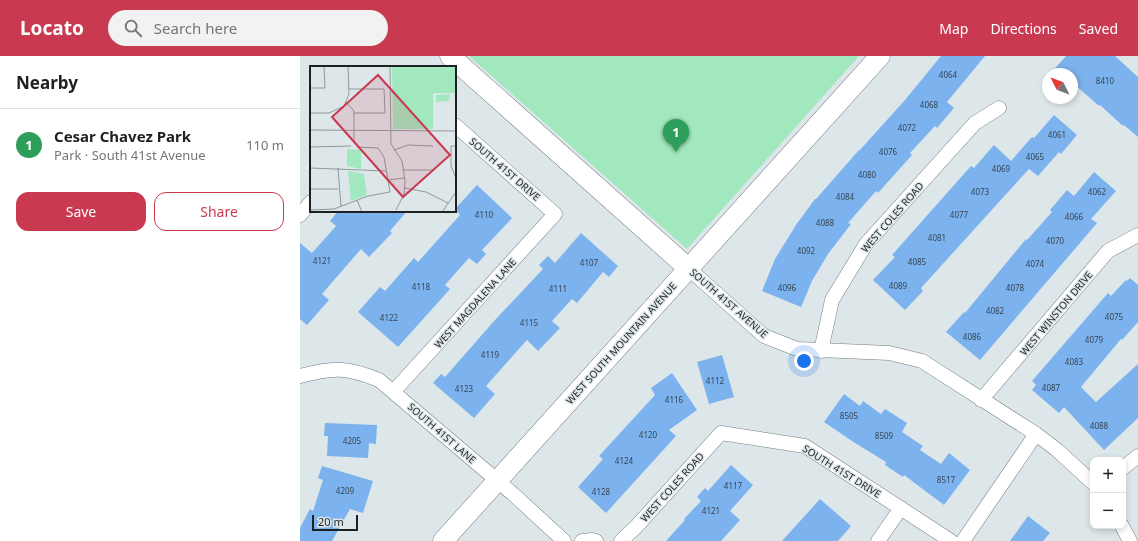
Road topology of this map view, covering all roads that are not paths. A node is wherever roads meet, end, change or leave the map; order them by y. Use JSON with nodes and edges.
{"nodes":[{"id":1,"x":450,"y":56,"type":"edge"},
{"id":2,"x":880,"y":56,"type":"edge"},
{"id":3,"x":999,"y":108,"type":"dead end"},
{"id":4,"x":456,"y":126,"type":"edge"},
{"id":5,"x":310,"y":203,"type":"edge"},
{"id":6,"x":556,"y":214,"type":"joint"},
{"id":7,"x":300,"y":215,"type":"edge"},
{"id":8,"x":1138,"y":234,"type":"edge"},
{"id":9,"x":688,"y":268,"type":"junction"},
{"id":10,"x":821,"y":351,"type":"junction"},
{"id":11,"x":300,"y":376,"type":"edge"},
{"id":12,"x":394,"y":391,"type":"junction"},
{"id":13,"x":981,"y":400,"type":"junction"},
{"id":14,"x":721,"y":433,"type":"joint"},
{"id":15,"x":1036,"y":434,"type":"junction"},
{"id":16,"x":1138,"y":456,"type":"edge"},
{"id":17,"x":1126,"y":466,"type":"edge"},
{"id":18,"x":1090,"y":480,"type":"edge"},
{"id":19,"x":498,"y":481,"type":"junction"},
{"id":20,"x":901,"y":508,"type":"junction"},
{"id":21,"x":1124,"y":529,"type":"edge"},
{"id":22,"x":443,"y":541,"type":"edge"},
{"id":23,"x":564,"y":541,"type":"edge"},
{"id":24,"x":582,"y":541,"type":"edge"},
{"id":25,"x":596,"y":541,"type":"edge"},
{"id":26,"x":621,"y":541,"type":"edge"},
{"id":27,"x":878,"y":541,"type":"edge"},
{"id":28,"x":951,"y":541,"type":"edge"},
{"id":29,"x":963,"y":541,"type":"edge"},
{"id":30,"x":1130,"y":541,"type":"edge"}],
"edges":[{"from":1,"to":9,"type":"street","name":"SOUTH 41ST AVENUE"},
{"from":2,"to":9,"type":"street","name":"WEST SOUTH MOUNTAIN AVENUE"},
{"from":3,"to":10,"type":"street","name":"WEST COLES ROAD"},
{"from":4,"to":6,"type":"street","name":"SOUTH 41ST DRIVE"},
{"from":5,"to":7,"type":"street"},
{"from":6,"to":12,"type":"street","name":"WEST MAGDALENA LANE"},
{"from":8,"to":13,"type":"street","name":"WEST WINSTON DRIVE"},
{"from":9,"to":10,"type":"street","name":"SOUTH 41ST AVENUE"},
{"from":9,"to":19,"type":"street","name":"WEST SOUTH MOUNTAIN AVENUE"},
{"from":10,"to":13,"type":"street","name":"SOUTH 41ST AVENUE"},
{"from":11,"to":12,"type":"street","name":"SOUTH 41ST LANE"},
{"from":12,"to":19,"type":"street","name":"SOUTH 41ST LANE"},
{"from":13,"to":15,"type":"street","name":"SOUTH 41ST AVENUE"},
{"from":14,"to":20,"type":"street","name":"SOUTH 41ST DRIVE"},
{"from":14,"to":26,"type":"street","name":"WEST COLES ROAD"},
{"from":15,"to":18,"type":"street","name":"SOUTH 41ST AVENUE"},
{"from":15,"to":29,"type":"street"},
{"from":16,"to":17,"type":"street"},
{"from":19,"to":22,"type":"street","name":"WEST SOUTH MOUNTAIN AVENUE"},
{"from":19,"to":23,"type":"street","name":"SOUTH 41ST LANE"},
{"from":20,"to":27,"type":"street"},
{"from":20,"to":28,"type":"street","name":"SOUTH 41ST DRIVE"},
{"from":21,"to":30,"type":"street"},
{"from":24,"to":25,"type":"street"}]}
